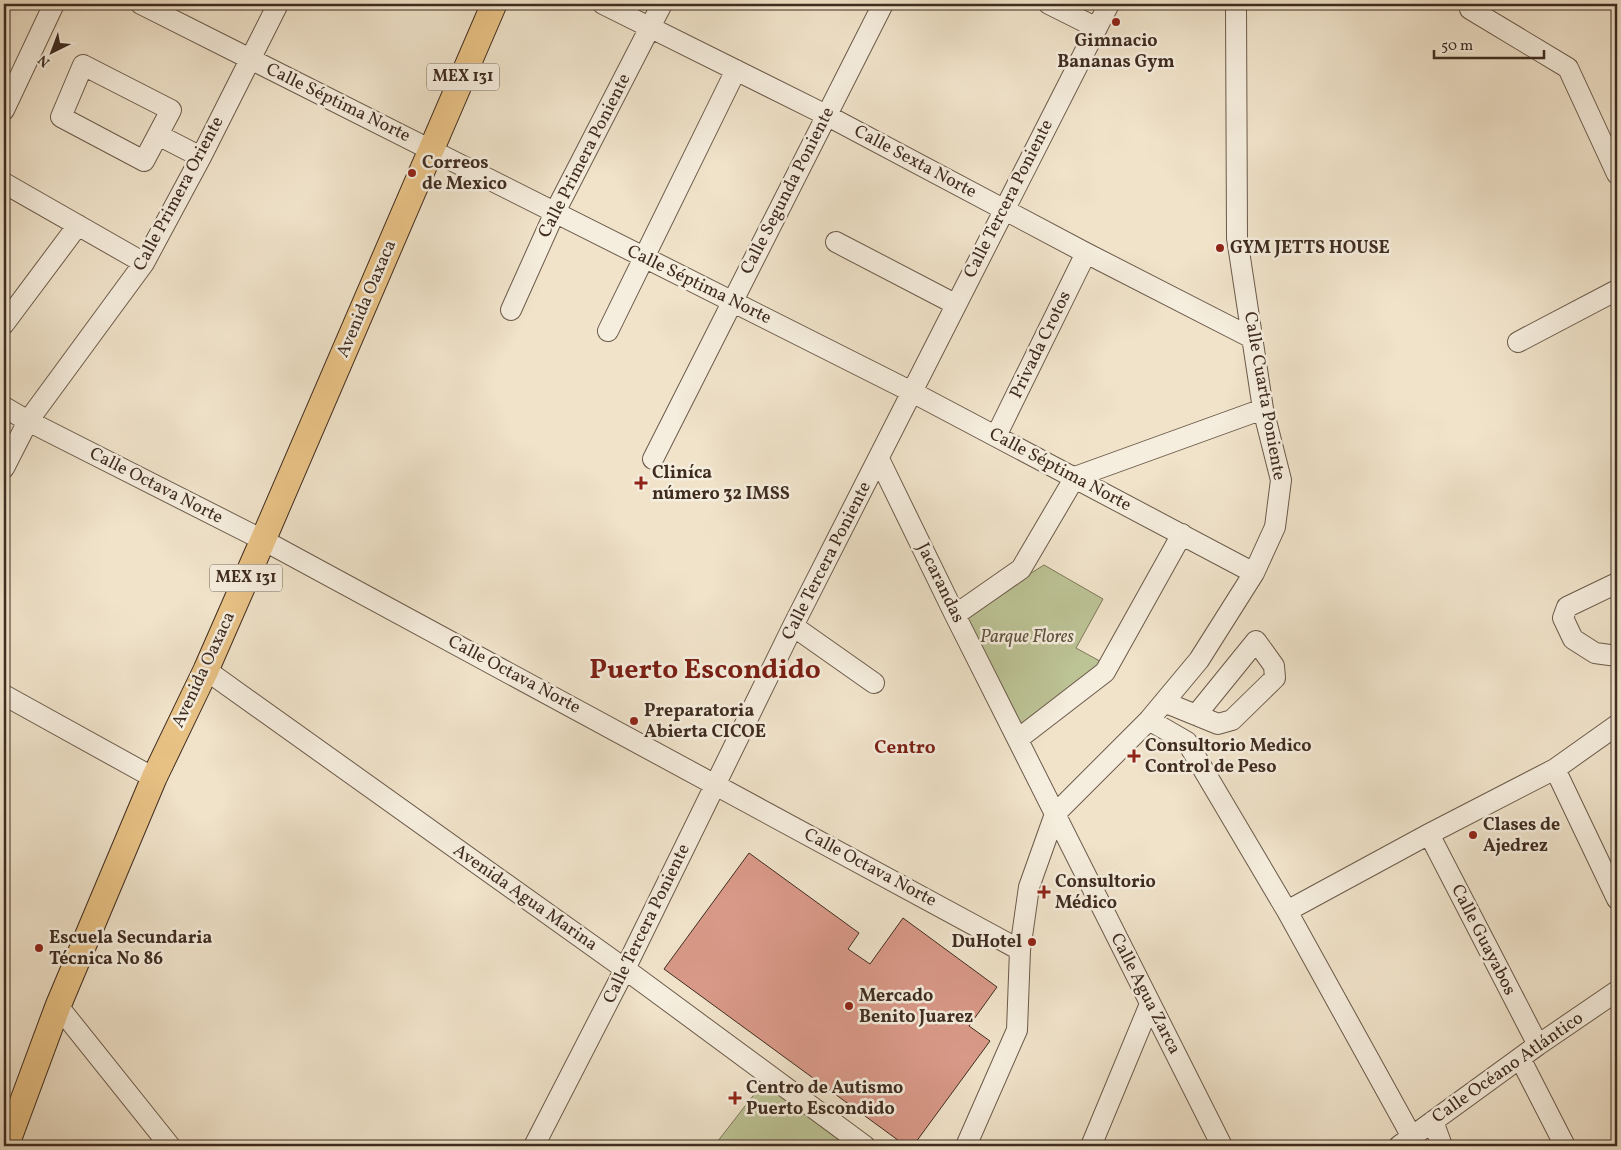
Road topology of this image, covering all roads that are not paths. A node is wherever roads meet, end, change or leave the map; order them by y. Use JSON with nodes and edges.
{"nodes":[{"id":1,"x":54,"y":4,"type":"edge"},
{"id":2,"x":141,"y":4,"type":"edge"},
{"id":3,"x":278,"y":4,"type":"edge"},
{"id":4,"x":494,"y":4,"type":"edge"},
{"id":5,"x":603,"y":4,"type":"edge"},
{"id":6,"x":662,"y":4,"type":"edge"},
{"id":7,"x":883,"y":4,"type":"edge"},
{"id":8,"x":1048,"y":4,"type":"edge"},
{"id":9,"x":1109,"y":4,"type":"edge"},
{"id":10,"x":1236,"y":4,"type":"edge"},
{"id":11,"x":1470,"y":8,"type":"dead end"},
{"id":12,"x":651,"y":28,"type":"junction"},
{"id":13,"x":1097,"y":28,"type":"junction"},
{"id":14,"x":250,"y":59,"type":"junction"},
{"id":15,"x":736,"y":70,"type":"junction"},
{"id":16,"x":4,"y":110,"type":"edge"},
{"id":17,"x":826,"y":115,"type":"junction"},
{"id":18,"x":158,"y":135,"type":"junction"},
{"id":19,"x":432,"y":150,"type":"junction"},
{"id":20,"x":200,"y":157,"type":"junction"},
{"id":21,"x":1617,"y":174,"type":"edge"},
{"id":22,"x":4,"y":183,"type":"edge"},
{"id":23,"x":1005,"y":210,"type":"junction"},
{"id":24,"x":555,"y":212,"type":"junction"},
{"id":25,"x":78,"y":225,"type":"junction"},
{"id":26,"x":836,"y":242,"type":"dead end"},
{"id":27,"x":1086,"y":253,"type":"junction"},
{"id":28,"x":643,"y":257,"type":"junction"},
{"id":29,"x":144,"y":263,"type":"junction"},
{"id":30,"x":1617,"y":290,"type":"edge"},
{"id":31,"x":732,"y":300,"type":"junction"},
{"id":32,"x":955,"y":304,"type":"junction"},
{"id":33,"x":511,"y":310,"type":"dead end"},
{"id":34,"x":4,"y":324,"type":"edge"},
{"id":35,"x":608,"y":330,"type":"dead end"},
{"id":36,"x":1252,"y":338,"type":"junction"},
{"id":37,"x":1518,"y":342,"type":"dead end"},
{"id":38,"x":912,"y":392,"type":"junction"},
{"id":39,"x":4,"y":407,"type":"edge"},
{"id":40,"x":1263,"y":409,"type":"junction"},
{"id":41,"x":28,"y":421,"type":"junction"},
{"id":42,"x":996,"y":436,"type":"junction"},
{"id":43,"x":653,"y":459,"type":"dead end"},
{"id":44,"x":879,"y":459,"type":"junction"},
{"id":45,"x":4,"y":468,"type":"edge"},
{"id":46,"x":1075,"y":477,"type":"junction"},
{"id":47,"x":1182,"y":534,"type":"junction"},
{"id":48,"x":263,"y":540,"type":"junction"},
{"id":49,"x":1254,"y":573,"type":"junction"},
{"id":50,"x":1617,"y":583,"type":"edge"},
{"id":51,"x":956,"y":616,"type":"junction"},
{"id":52,"x":793,"y":626,"type":"junction"},
{"id":53,"x":1617,"y":656,"type":"edge"},
{"id":54,"x":206,"y":670,"type":"junction"},
{"id":55,"x":874,"y":683,"type":"dead end"},
{"id":56,"x":4,"y":695,"type":"edge"},
{"id":57,"x":1164,"y":702,"type":"junction"},
{"id":58,"x":1196,"y":715,"type":"dead end"},
{"id":59,"x":1149,"y":720,"type":"junction"},
{"id":60,"x":1617,"y":725,"type":"edge"},
{"id":61,"x":1018,"y":739,"type":"junction"},
{"id":62,"x":1555,"y":770,"type":"junction"},
{"id":63,"x":154,"y":778,"type":"junction"},
{"id":64,"x":715,"y":785,"type":"junction"},
{"id":65,"x":1055,"y":814,"type":"junction"},
{"id":66,"x":1428,"y":834,"type":"junction"},
{"id":67,"x":1617,"y":899,"type":"edge"},
{"id":68,"x":1288,"y":912,"type":"junction"},
{"id":69,"x":1020,"y":950,"type":"junction"},
{"id":70,"x":625,"y":969,"type":"junction"},
{"id":71,"x":1617,"y":991,"type":"edge"},
{"id":72,"x":1150,"y":1004,"type":"junction"},
{"id":73,"x":58,"y":1006,"type":"junction"},
{"id":74,"x":1538,"y":1045,"type":"junction"},
{"id":75,"x":1520,"y":1058,"type":"junction"},
{"id":76,"x":1433,"y":1121,"type":"junction"},
{"id":77,"x":1405,"y":1142,"type":"edge"},
{"id":78,"x":6,"y":1146,"type":"edge"},
{"id":79,"x":170,"y":1146,"type":"edge"},
{"id":80,"x":534,"y":1146,"type":"edge"},
{"id":81,"x":865,"y":1146,"type":"edge"},
{"id":82,"x":966,"y":1146,"type":"edge"},
{"id":83,"x":1091,"y":1146,"type":"edge"},
{"id":84,"x":1222,"y":1146,"type":"edge"},
{"id":85,"x":1442,"y":1146,"type":"edge"},
{"id":86,"x":1565,"y":1146,"type":"edge"}],
"edges":[{"from":1,"to":16,"type":"street"},
{"from":2,"to":14,"type":"street","name":"Calle Séptima Norte"},
{"from":3,"to":14,"type":"street","name":"Calle Primera Oriente"},
{"from":4,"to":19,"type":"main road","name":"Avenida Oaxaca","number":"MEX 131"},
{"from":5,"to":12,"type":"street","name":"Calle Sexta Norte"},
{"from":6,"to":12,"type":"street","name":"Calle Primera Poniente"},
{"from":7,"to":17,"type":"street","name":"Calle Segunda Poniente"},
{"from":8,"to":13,"type":"street"},
{"from":9,"to":13,"type":"street","name":"Calle Tercera Poniente"},
{"from":10,"to":36,"type":"street","name":"Calle Cuarta Poniente"},
{"from":11,"to":21,"type":"street"},
{"from":12,"to":15,"type":"street","name":"Calle Sexta Norte"},
{"from":12,"to":24,"type":"street","name":"Calle Primera Poniente"},
{"from":13,"to":23,"type":"street","name":"Calle Tercera Poniente"},
{"from":14,"to":19,"type":"street","name":"Calle Séptima Norte"},
{"from":14,"to":20,"type":"street","name":"Calle Primera Oriente"},
{"from":15,"to":17,"type":"street","name":"Calle Sexta Norte"},
{"from":15,"to":28,"type":"street"},
{"from":17,"to":23,"type":"street","name":"Calle Sexta Norte"},
{"from":17,"to":31,"type":"street","name":"Calle Segunda Poniente"},
{"from":18,"to":18,"type":"street"},
{"from":18,"to":20,"type":"street"},
{"from":19,"to":24,"type":"street","name":"Calle Séptima Norte"},
{"from":19,"to":48,"type":"main road","name":"Avenida Oaxaca","number":"MEX 131"},
{"from":20,"to":29,"type":"street","name":"Calle Primera Oriente"},
{"from":22,"to":25,"type":"street"},
{"from":23,"to":27,"type":"street","name":"Calle Sexta Norte"},
{"from":23,"to":32,"type":"street","name":"Calle Tercera Poniente"},
{"from":24,"to":28,"type":"street","name":"Calle Séptima Norte"},
{"from":24,"to":33,"type":"street","name":"Calle Primera Poniente"},
{"from":25,"to":29,"type":"street"},
{"from":25,"to":34,"type":"street"},
{"from":26,"to":32,"type":"street"},
{"from":27,"to":36,"type":"street","name":"Calle Sexta Norte"},
{"from":27,"to":42,"type":"street","name":"Privada Crotos"},
{"from":28,"to":31,"type":"street","name":"Calle Séptima Norte"},
{"from":28,"to":35,"type":"street"},
{"from":29,"to":41,"type":"street","name":"Calle Primera Oriente"},
{"from":30,"to":37,"type":"street"},
{"from":31,"to":38,"type":"street","name":"Calle Séptima Norte"},
{"from":31,"to":43,"type":"street","name":"Calle Segunda Poniente"},
{"from":32,"to":38,"type":"street","name":"Calle Tercera Poniente"},
{"from":36,"to":40,"type":"street","name":"Calle Cuarta Poniente"},
{"from":38,"to":42,"type":"street","name":"Calle Séptima Norte"},
{"from":38,"to":44,"type":"street","name":"Calle Tercera Poniente"},
{"from":39,"to":41,"type":"street","name":"Calle Octava Norte"},
{"from":40,"to":46,"type":"street"},
{"from":40,"to":49,"type":"street","name":"Calle Cuarta Poniente"},
{"from":41,"to":45,"type":"street"},
{"from":41,"to":48,"type":"street","name":"Calle Octava Norte"},
{"from":42,"to":46,"type":"street","name":"Calle Séptima Norte"},
{"from":44,"to":51,"type":"street","name":"Jacarandas"},
{"from":44,"to":52,"type":"street","name":"Calle Tercera Poniente"},
{"from":46,"to":47,"type":"street","name":"Calle Séptima Norte"},
{"from":46,"to":51,"type":"street"},
{"from":47,"to":49,"type":"street","name":"Calle Séptima Norte"},
{"from":47,"to":61,"type":"street"},
{"from":48,"to":54,"type":"main road","name":"Avenida Oaxaca","number":"MEX 131"},
{"from":48,"to":64,"type":"street","name":"Calle Octava Norte"},
{"from":49,"to":57,"type":"street","name":"Calle Cuarta Poniente"},
{"from":50,"to":53,"type":"street"},
{"from":51,"to":61,"type":"street","name":"Jacarandas"},
{"from":52,"to":55,"type":"street"},
{"from":52,"to":64,"type":"street","name":"Calle Tercera Poniente"},
{"from":54,"to":63,"type":"main road","name":"Avenida Oaxaca","number":"MEX 131"},
{"from":54,"to":70,"type":"street","name":"Avenida Agua Marina"},
{"from":56,"to":63,"type":"street"},
{"from":57,"to":58,"type":"street"},
{"from":57,"to":59,"type":"street","name":"Calle Cuarta Poniente"},
{"from":59,"to":65,"type":"street","name":"Calle Cuarta Poniente"},
{"from":59,"to":68,"type":"street"},
{"from":60,"to":62,"type":"street"},
{"from":61,"to":65,"type":"street","name":"Jacarandas"},
{"from":62,"to":66,"type":"street"},
{"from":62,"to":67,"type":"street"},
{"from":63,"to":73,"type":"main road","name":"Avenida Oaxaca","number":"MEX 131"},
{"from":64,"to":69,"type":"street","name":"Calle Octava Norte"},
{"from":64,"to":70,"type":"street","name":"Calle Tercera Poniente"},
{"from":65,"to":69,"type":"street","name":"Calle Cuarta Poniente"},
{"from":65,"to":72,"type":"street","name":"Calle Agua Zarca"},
{"from":66,"to":68,"type":"street"},
{"from":66,"to":74,"type":"street","name":"Calle Guayabos"},
{"from":68,"to":77,"type":"street"},
{"from":69,"to":82,"type":"street","name":"Calle Cuarta Poniente"},
{"from":70,"to":80,"type":"street","name":"Calle Tercera Poniente"},
{"from":70,"to":81,"type":"street","name":"Avenida Agua Marina"},
{"from":71,"to":74,"type":"street","name":"Calle Océano Atlántico"},
{"from":72,"to":83,"type":"street"},
{"from":72,"to":84,"type":"street","name":"Calle Agua Zarca"},
{"from":73,"to":78,"type":"main road","name":"Avenida Oaxaca","number":"MEX 131"},
{"from":73,"to":79,"type":"street"},
{"from":74,"to":75,"type":"street","name":"Calle Océano Atlántico"},
{"from":75,"to":76,"type":"street","name":"Calle Océano Atlántico"},
{"from":75,"to":86,"type":"street"},
{"from":76,"to":77,"type":"street","name":"Calle Océano Atlántico"},
{"from":76,"to":85,"type":"street"}]}
